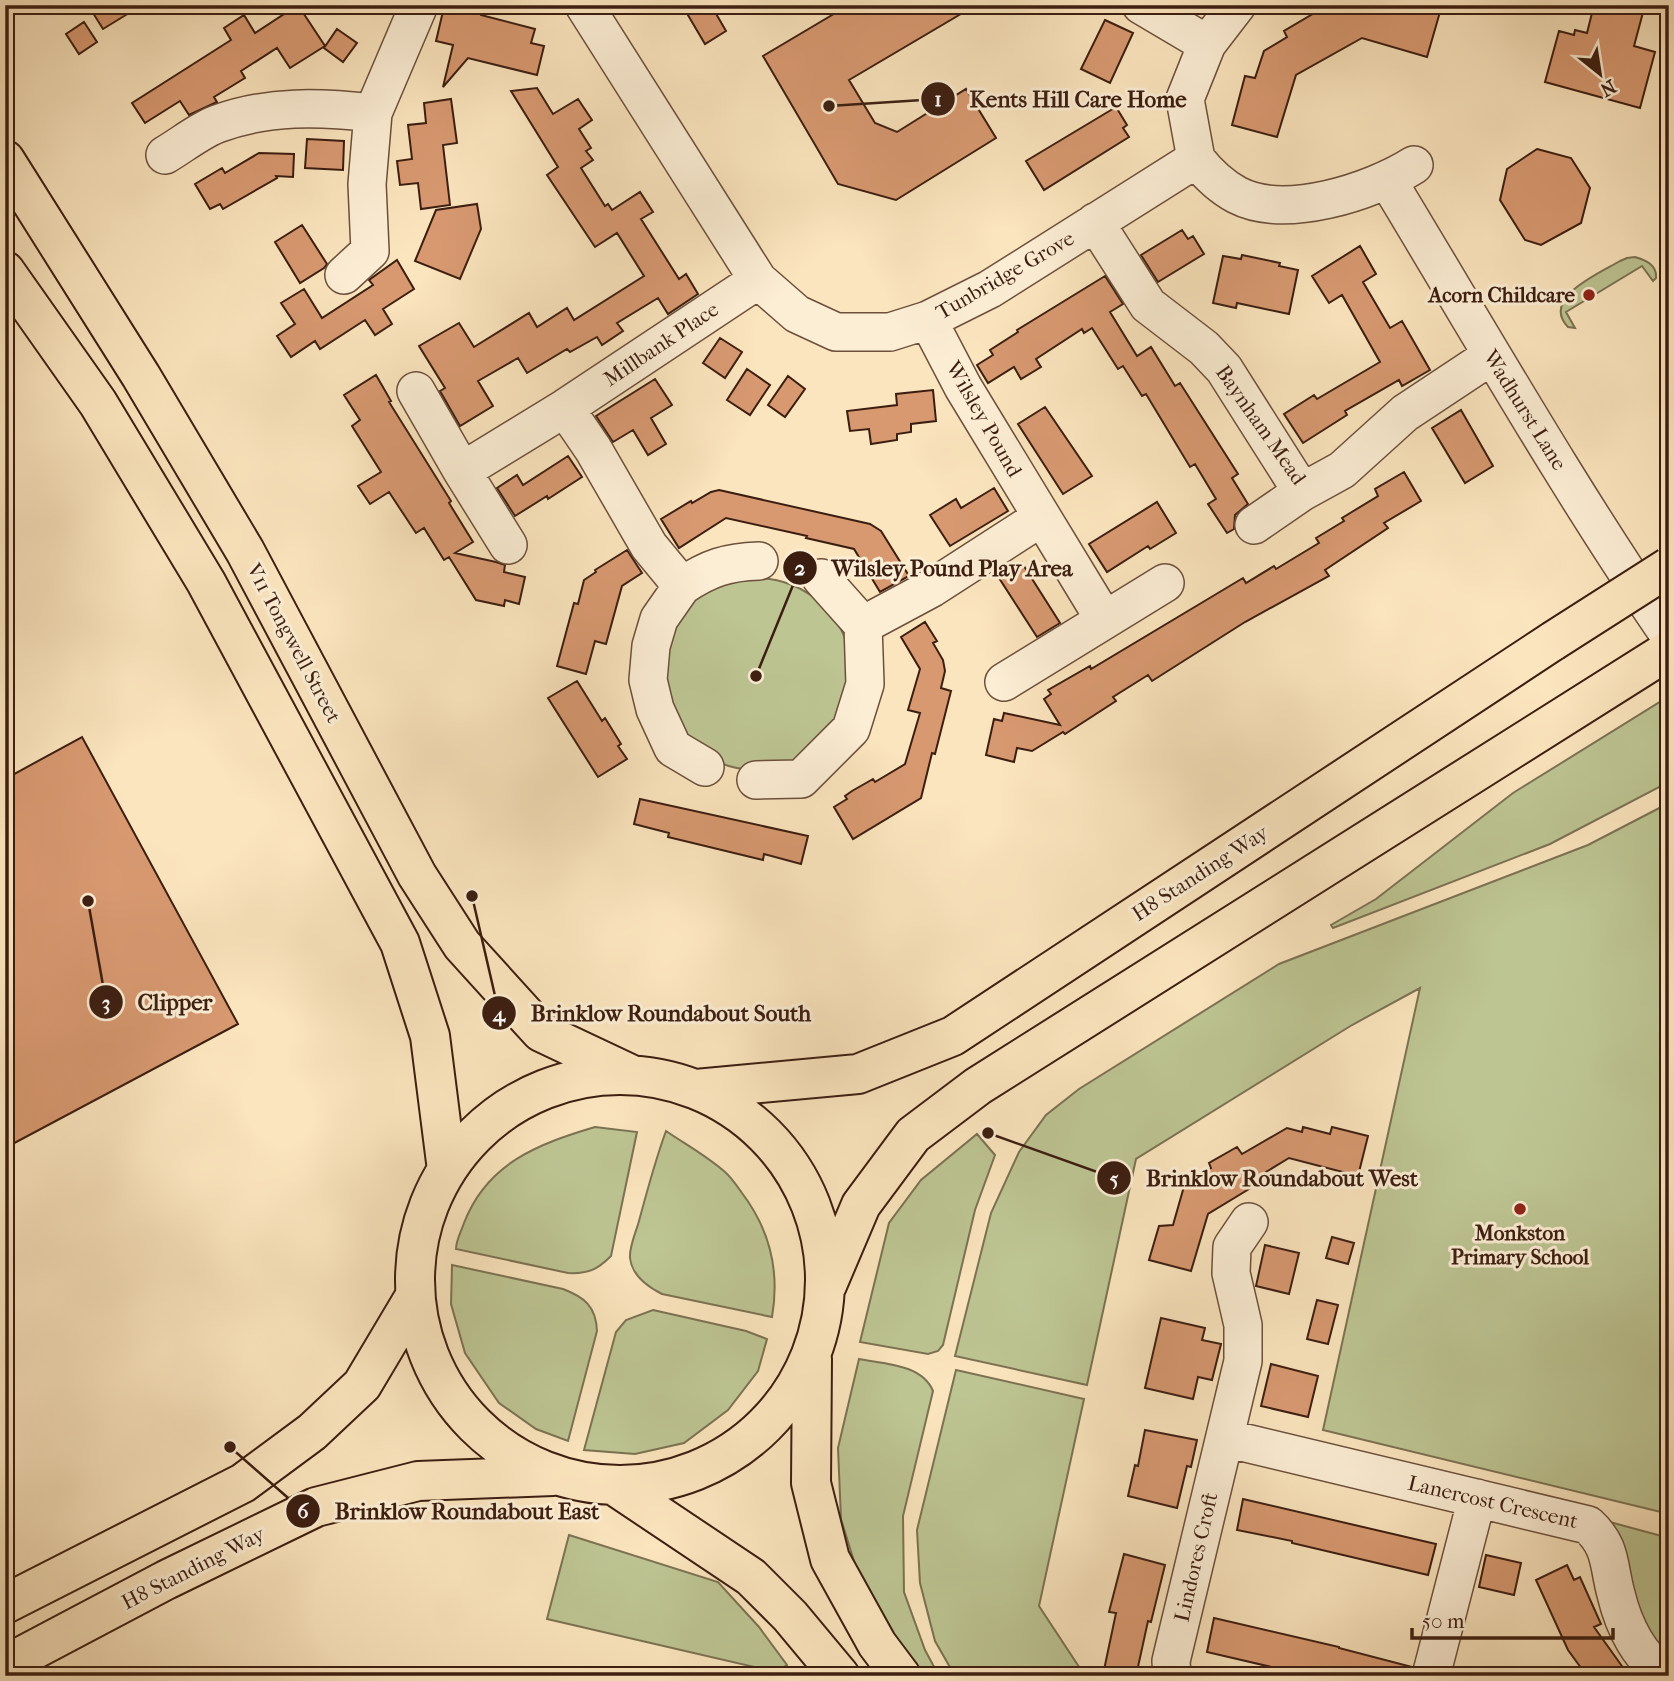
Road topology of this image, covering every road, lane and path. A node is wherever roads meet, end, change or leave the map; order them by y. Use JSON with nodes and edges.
{"nodes":[{"id":1,"x":419,"y":5,"type":"edge"},
{"id":2,"x":584,"y":5,"type":"edge"},
{"id":3,"x":1141,"y":5,"type":"edge"},
{"id":4,"x":1237,"y":5,"type":"edge"},
{"id":5,"x":1207,"y":44,"type":"junction"},
{"id":6,"x":373,"y":113,"type":"junction"},
{"id":7,"x":165,"y":155,"type":"dead end"},
{"id":8,"x":1196,"y":159,"type":"junction"},
{"id":9,"x":11,"y":169,"type":"edge"},
{"id":10,"x":1095,"y":222,"type":"junction"},
{"id":11,"x":5,"y":271,"type":"edge"},
{"id":12,"x":344,"y":275,"type":"dead end"},
{"id":13,"x":758,"y":280,"type":"junction"},
{"id":14,"x":928,"y":320,"type":"junction"},
{"id":15,"x":1491,"y":356,"type":"junction"},
{"id":16,"x":416,"y":391,"type":"dead end"},
{"id":17,"x":565,"y":408,"type":"junction"},
{"id":18,"x":462,"y":471,"type":"junction"},
{"id":19,"x":1302,"y":492,"type":"junction"},
{"id":20,"x":1042,"y":517,"type":"junction"},
{"id":21,"x":1254,"y":525,"type":"dead end"},
{"id":22,"x":508,"y":545,"type":"dead end"},
{"id":23,"x":759,"y":561,"type":"dead end"},
{"id":24,"x":1669,"y":567,"type":"edge"},
{"id":25,"x":821,"y":578,"type":"dead end"},
{"id":26,"x":1165,"y":583,"type":"dead end"},
{"id":27,"x":682,"y":586,"type":"junction"},
{"id":28,"x":1104,"y":619,"type":"junction"},
{"id":29,"x":863,"y":625,"type":"junction"},
{"id":30,"x":1669,"y":635,"type":"edge"},
{"id":31,"x":1669,"y":650,"type":"edge"},
{"id":32,"x":1004,"y":682,"type":"dead end"},
{"id":33,"x":705,"y":767,"type":"dead end"},
{"id":34,"x":756,"y":780,"type":"dead end"},
{"id":35,"x":631,"y":1075,"type":"junction"},
{"id":36,"x":696,"y":1089,"type":"junction"},
{"id":37,"x":447,"y":1170,"type":"junction"},
{"id":38,"x":1250,"y":1222,"type":"dead end"},
{"id":39,"x":415,"y":1280,"type":"junction"},
{"id":40,"x":826,"y":1289,"type":"junction"},
{"id":41,"x":812,"y":1357,"type":"junction"},
{"id":42,"x":1225,"y":1438,"type":"junction"},
{"id":43,"x":555,"y":1476,"type":"junction"},
{"id":44,"x":615,"y":1486,"type":"junction"},
{"id":45,"x":1477,"y":1498,"type":"junction"},
{"id":46,"x":5,"y":1604,"type":"edge"},
{"id":47,"x":5,"y":1665,"type":"edge"},
{"id":48,"x":1669,"y":1675,"type":"edge"},
{"id":49,"x":840,"y":1676,"type":"edge"},
{"id":50,"x":901,"y":1676,"type":"edge"},
{"id":51,"x":1172,"y":1676,"type":"edge"},
{"id":52,"x":1432,"y":1676,"type":"edge"}],
"edges":[{"from":1,"to":6,"type":"street"},
{"from":2,"to":13,"type":"street","name":"Tunbridge Grove"},
{"from":3,"to":5,"type":"street"},
{"from":4,"to":5,"type":"street"},
{"from":5,"to":8,"type":"street"},
{"from":6,"to":7,"type":"street"},
{"from":6,"to":12,"type":"street"},
{"from":8,"to":10,"type":"street","name":"Tunbridge Grove"},
{"from":8,"to":15,"type":"street","name":"Wadhurst Lane"},
{"from":9,"to":35,"type":"highway","name":"V11 Tongwell Street"},
{"from":10,"to":14,"type":"street","name":"Tunbridge Grove"},
{"from":10,"to":19,"type":"street","name":"Baynham Mead"},
{"from":11,"to":37,"type":"highway"},
{"from":13,"to":14,"type":"street","name":"Tunbridge Grove"},
{"from":13,"to":17,"type":"street","name":"Millbank Place"},
{"from":14,"to":20,"type":"street","name":"Wilsley Pound"},
{"from":15,"to":19,"type":"street","name":"Baynham Mead"},
{"from":15,"to":30,"type":"street","name":"Wadhurst Lane"},
{"from":16,"to":18,"type":"street"},
{"from":17,"to":18,"type":"street","name":"Millbank Place"},
{"from":17,"to":27,"type":"street"},
{"from":18,"to":22,"type":"street"},
{"from":19,"to":21,"type":"street"},
{"from":20,"to":28,"type":"street","name":"Wilsley Pound"},
{"from":20,"to":29,"type":"street"},
{"from":23,"to":27,"type":"street"},
{"from":24,"to":36,"type":"highway","name":"H8 Standing Way","bridge":true},
{"from":25,"to":29,"type":"street"},
{"from":26,"to":28,"type":"street"},
{"from":27,"to":33,"type":"street"},
{"from":28,"to":32,"type":"street"},
{"from":29,"to":34,"type":"street"},
{"from":31,"to":40,"type":"highway"},
{"from":35,"to":36,"type":"highway"},
{"from":35,"to":37,"type":"highway"},
{"from":36,"to":40,"type":"highway"},
{"from":37,"to":39,"type":"highway"},
{"from":38,"to":42,"type":"street","name":"Lindores Croft"},
{"from":39,"to":43,"type":"highway"},
{"from":39,"to":46,"type":"highway"},
{"from":40,"to":41,"type":"highway"},
{"from":41,"to":44,"type":"highway"},
{"from":41,"to":50,"type":"highway"},
{"from":42,"to":45,"type":"street","name":"Lanercost Crescent"},
{"from":42,"to":51,"type":"street","name":"Lindores Croft"},
{"from":43,"to":44,"type":"highway"},
{"from":43,"to":47,"type":"highway","name":"H8 Standing Way"},
{"from":44,"to":49,"type":"highway"},
{"from":45,"to":48,"type":"street","name":"Lanercost Crescent"},
{"from":45,"to":52,"type":"street"}]}
